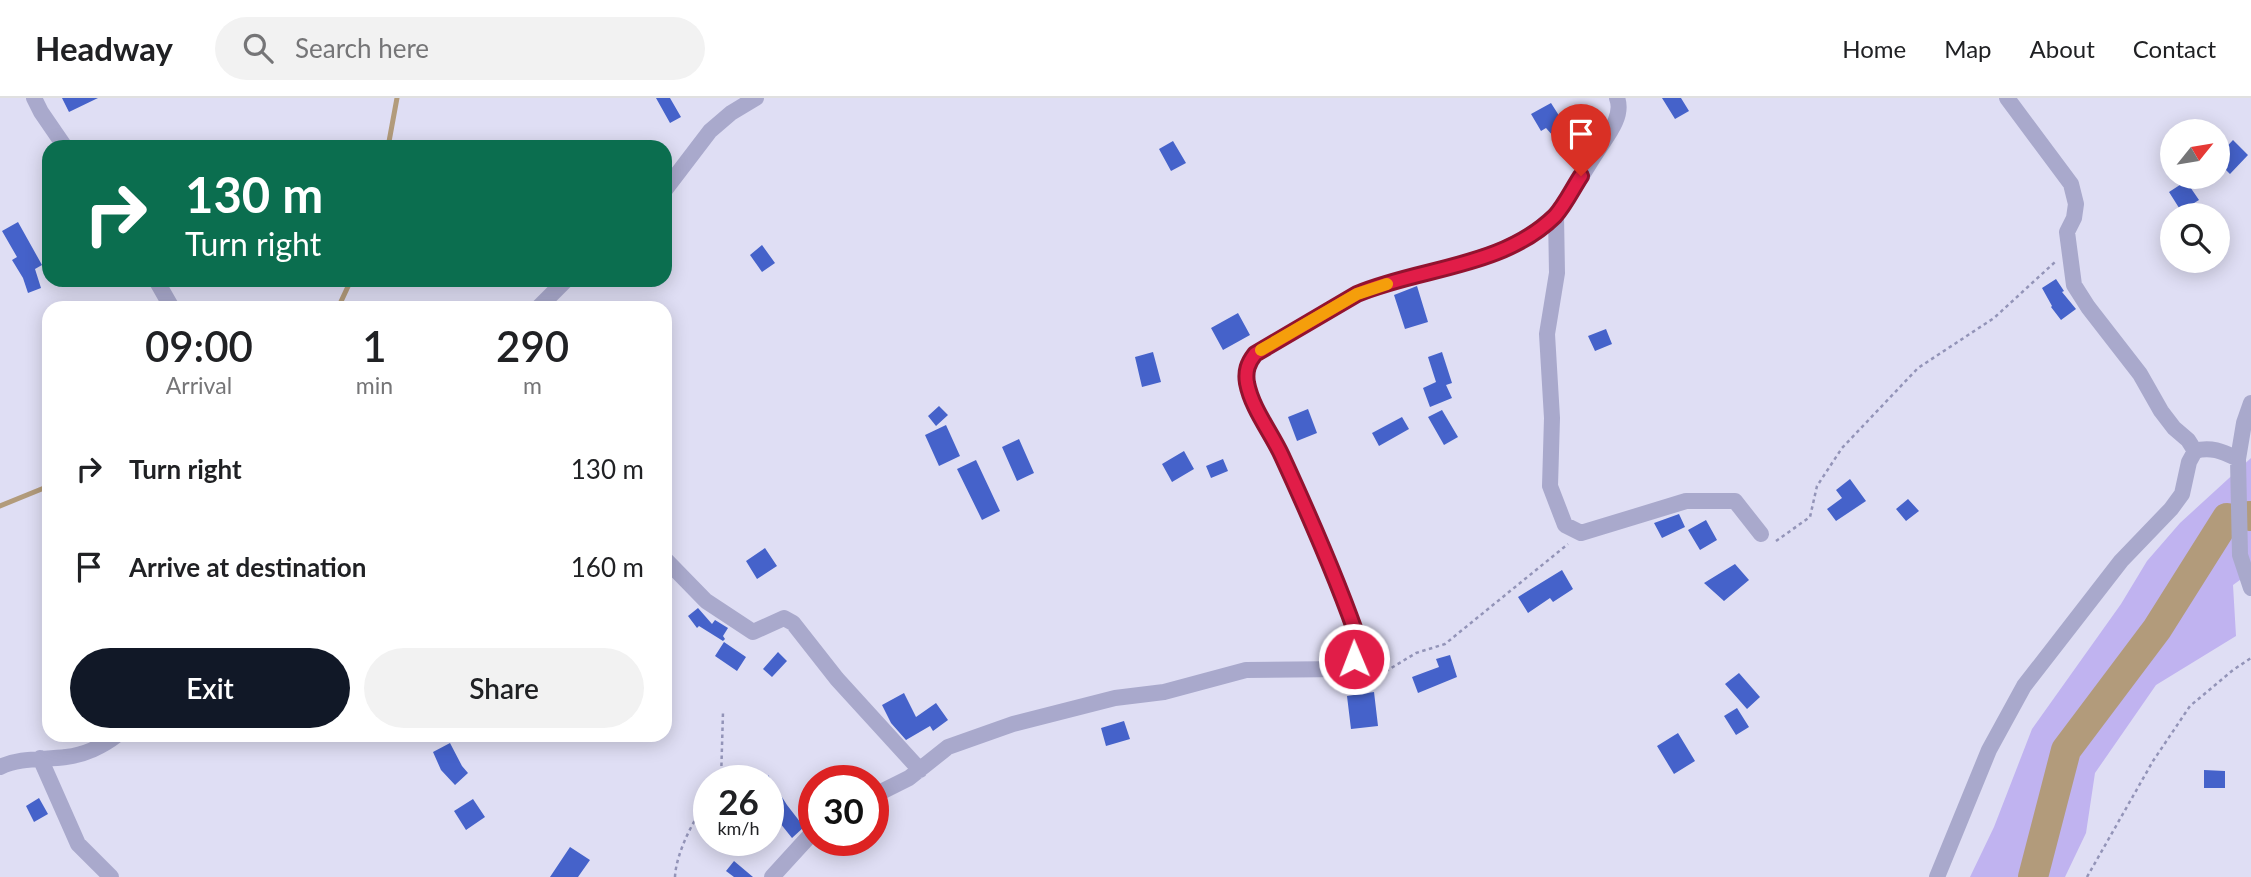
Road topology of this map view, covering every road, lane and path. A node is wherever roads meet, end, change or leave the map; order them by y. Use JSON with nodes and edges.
{"nodes":[{"id":1,"x":34,"y":98,"type":"edge"},
{"id":2,"x":756,"y":98,"type":"edge"},
{"id":3,"x":1617,"y":98,"type":"edge"},
{"id":4,"x":2007,"y":98,"type":"edge"},
{"id":5,"x":60,"y":140,"type":"edge"},
{"id":6,"x":672,"y":181,"type":"edge"},
{"id":7,"x":1556,"y":215,"type":"junction"},
{"id":8,"x":2068,"y":251,"type":"junction"},
{"id":9,"x":559,"y":287,"type":"edge"},
{"id":10,"x":545,"y":301,"type":"edge"},
{"id":11,"x":2251,"y":402,"type":"edge"},
{"id":12,"x":2196,"y":451,"type":"junction"},
{"id":13,"x":2238,"y":458,"type":"junction"},
{"id":14,"x":1581,"y":533,"type":"junction"},
{"id":15,"x":1761,"y":534,"type":"joint"},
{"id":16,"x":672,"y":566,"type":"edge"},
{"id":17,"x":2251,"y":588,"type":"edge"},
{"id":18,"x":2251,"y":658,"type":"edge"},
{"id":19,"x":1354,"y":659,"type":"junction"},
{"id":20,"x":723,"y":712,"type":"dead end"},
{"id":21,"x":105,"y":742,"type":"edge"},
{"id":22,"x":40,"y":758,"type":"junction"},
{"id":23,"x":721,"y":765,"type":"edge"},
{"id":24,"x":0,"y":767,"type":"edge"},
{"id":25,"x":920,"y":770,"type":"junction"},
{"id":26,"x":889,"y":788,"type":"edge"},
{"id":27,"x":693,"y":825,"type":"edge"},
{"id":28,"x":798,"y":849,"type":"edge"},
{"id":29,"x":111,"y":877,"type":"edge"},
{"id":30,"x":675,"y":877,"type":"edge"},
{"id":31,"x":772,"y":877,"type":"edge"},
{"id":32,"x":1937,"y":877,"type":"edge"},
{"id":33,"x":2087,"y":877,"type":"edge"}],
"edges":[{"from":1,"to":5,"type":"street"},
{"from":2,"to":6,"type":"street"},
{"from":3,"to":7,"type":"street"},
{"from":4,"to":8,"type":"street"},
{"from":7,"to":14,"type":"street"},
{"from":7,"to":19,"type":"street"},
{"from":8,"to":12,"type":"street"},
{"from":8,"to":15,"type":"path"},
{"from":9,"to":10,"type":"street"},
{"from":11,"to":13,"type":"street"},
{"from":12,"to":13,"type":"street"},
{"from":12,"to":32,"type":"street"},
{"from":13,"to":17,"type":"street"},
{"from":14,"to":15,"type":"street"},
{"from":14,"to":19,"type":"path"},
{"from":16,"to":25,"type":"street"},
{"from":18,"to":33,"type":"path"},
{"from":19,"to":25,"type":"street"},
{"from":20,"to":23,"type":"path"},
{"from":21,"to":22,"type":"street"},
{"from":22,"to":24,"type":"street"},
{"from":22,"to":29,"type":"street"},
{"from":25,"to":26,"type":"street"},
{"from":27,"to":30,"type":"path"},
{"from":28,"to":31,"type":"street"}]}
